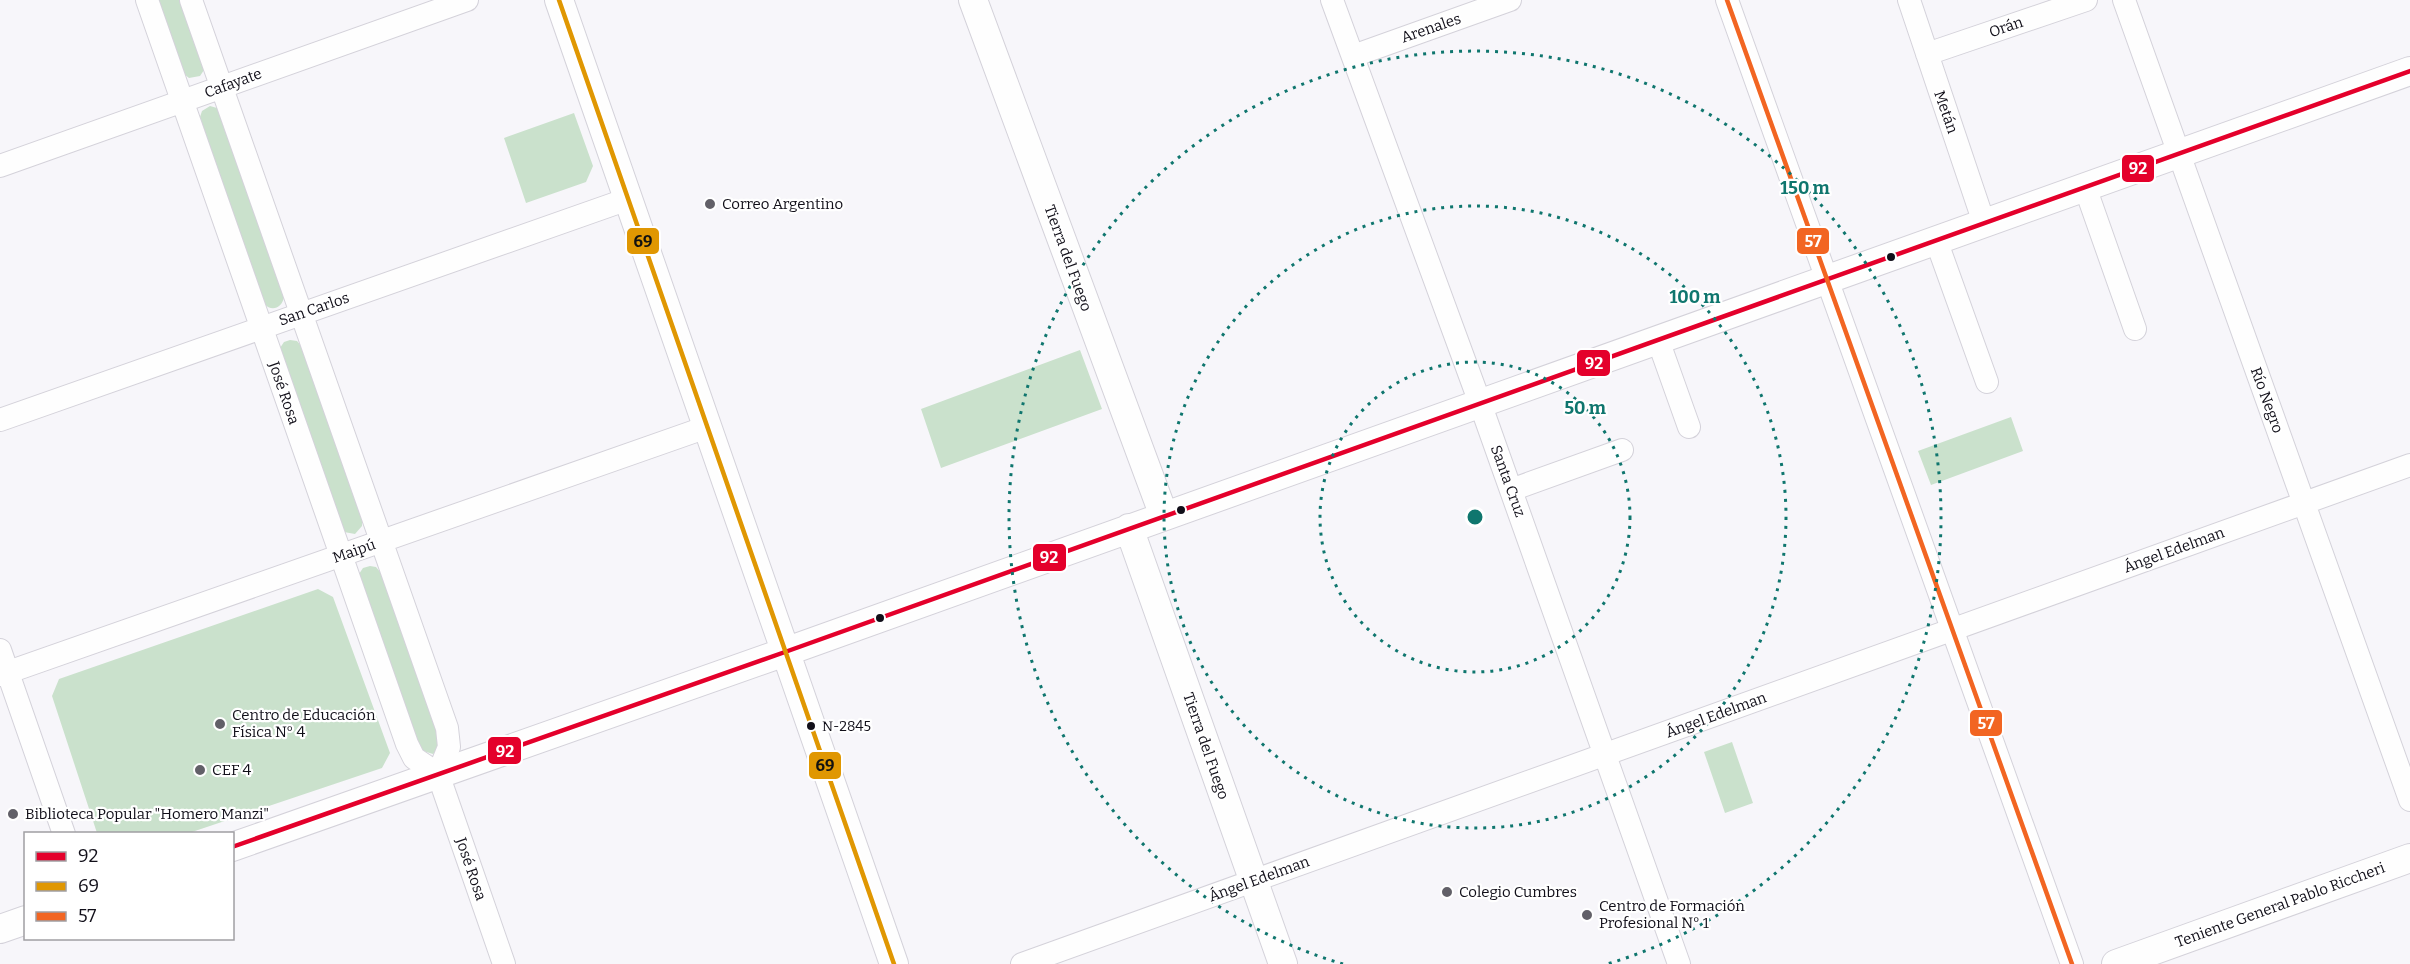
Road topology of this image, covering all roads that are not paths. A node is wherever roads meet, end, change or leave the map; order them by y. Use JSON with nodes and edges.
{"nodes":[{"id":1,"x":147,"y":0,"type":"edge"},
{"id":2,"x":190,"y":0,"type":"edge"},
{"id":3,"x":467,"y":0,"type":"edge"},
{"id":4,"x":559,"y":0,"type":"edge"},
{"id":5,"x":973,"y":0,"type":"edge"},
{"id":6,"x":1332,"y":0,"type":"edge"},
{"id":7,"x":1510,"y":0,"type":"edge"},
{"id":8,"x":1727,"y":0,"type":"edge"},
{"id":9,"x":1909,"y":0,"type":"edge"},
{"id":10,"x":2086,"y":0,"type":"edge"},
{"id":11,"x":2124,"y":0,"type":"edge"},
{"id":12,"x":1927,"y":54,"type":"junction"},
{"id":13,"x":1353,"y":56,"type":"junction"},
{"id":14,"x":2410,"y":71,"type":"edge"},
{"id":15,"x":221,"y":87,"type":"junction"},
{"id":16,"x":182,"y":101,"type":"junction"},
{"id":17,"x":2179,"y":154,"type":"junction"},
{"id":18,"x":0,"y":166,"type":"edge"},
{"id":19,"x":2085,"y":187,"type":"junction"},
{"id":20,"x":628,"y":199,"type":"junction"},
{"id":21,"x":1984,"y":223,"type":"junction"},
{"id":22,"x":1936,"y":240,"type":"junction"},
{"id":23,"x":1826,"y":280,"type":"junction"},
{"id":24,"x":301,"y":314,"type":"junction"},
{"id":25,"x":261,"y":328,"type":"junction"},
{"id":26,"x":2135,"y":329,"type":"dead end"},
{"id":27,"x":1658,"y":340,"type":"junction"},
{"id":28,"x":1987,"y":382,"type":"dead end"},
{"id":29,"x":1480,"y":403,"type":"junction"},
{"id":30,"x":0,"y":420,"type":"edge"},
{"id":31,"x":707,"y":427,"type":"junction"},
{"id":32,"x":1689,"y":427,"type":"dead end"},
{"id":33,"x":1622,"y":450,"type":"dead end"},
{"id":34,"x":2410,"y":465,"type":"edge"},
{"id":35,"x":1511,"y":490,"type":"junction"},
{"id":36,"x":2304,"y":503,"type":"junction"},
{"id":37,"x":1164,"y":516,"type":"junction"},
{"id":38,"x":1129,"y":528,"type":"junction"},
{"id":39,"x":381,"y":542,"type":"junction"},
{"id":40,"x":341,"y":556,"type":"junction"},
{"id":41,"x":1953,"y":630,"type":"junction"},
{"id":42,"x":0,"y":650,"type":"edge"},
{"id":43,"x":785,"y":652,"type":"junction"},
{"id":44,"x":4,"y":674,"type":"edge"},
{"id":45,"x":1605,"y":755,"type":"junction"},
{"id":46,"x":438,"y":774,"type":"junction"},
{"id":47,"x":2410,"y":800,"type":"edge"},
{"id":48,"x":63,"y":832,"type":"edge"},
{"id":49,"x":234,"y":846,"type":"edge"},
{"id":50,"x":2410,"y":858,"type":"edge"},
{"id":51,"x":1253,"y":881,"type":"junction"},
{"id":52,"x":24,"y":921,"type":"edge"},
{"id":53,"x":0,"y":929,"type":"edge"},
{"id":54,"x":504,"y":964,"type":"edge"},
{"id":55,"x":894,"y":964,"type":"edge"},
{"id":56,"x":1022,"y":964,"type":"edge"},
{"id":57,"x":1283,"y":964,"type":"edge"},
{"id":58,"x":1680,"y":964,"type":"edge"},
{"id":59,"x":2072,"y":964,"type":"edge"},
{"id":60,"x":2116,"y":964,"type":"edge"}],
"edges":[{"from":1,"to":16,"type":"street","name":"José Rosa"},
{"from":2,"to":15,"type":"street"},
{"from":3,"to":15,"type":"street","name":"Cafayate"},
{"from":4,"to":20,"type":"street"},
{"from":5,"to":37,"type":"street","name":"Tierra del Fuego"},
{"from":6,"to":13,"type":"street","name":"Santa Cruz"},
{"from":7,"to":13,"type":"street","name":"Arenales"},
{"from":8,"to":23,"type":"street"},
{"from":9,"to":12,"type":"street","name":"Metán"},
{"from":10,"to":12,"type":"street","name":"Orán"},
{"from":11,"to":17,"type":"street","name":"Río Negro"},
{"from":12,"to":21,"type":"street","name":"Metán"},
{"from":13,"to":29,"type":"street","name":"Santa Cruz"},
{"from":14,"to":17,"type":"street"},
{"from":15,"to":16,"type":"street","name":"Cafayate"},
{"from":15,"to":24,"type":"street"},
{"from":16,"to":18,"type":"street","name":"Cafayate"},
{"from":16,"to":25,"type":"street","name":"José Rosa"},
{"from":17,"to":19,"type":"street"},
{"from":17,"to":36,"type":"street","name":"Río Negro"},
{"from":19,"to":21,"type":"street"},
{"from":19,"to":26,"type":"street"},
{"from":20,"to":24,"type":"street","name":"San Carlos"},
{"from":20,"to":31,"type":"street"},
{"from":21,"to":22,"type":"street"},
{"from":22,"to":23,"type":"street"},
{"from":22,"to":28,"type":"street"},
{"from":23,"to":27,"type":"street"},
{"from":23,"to":41,"type":"street"},
{"from":24,"to":25,"type":"street","name":"San Carlos"},
{"from":24,"to":39,"type":"street"},
{"from":25,"to":30,"type":"street","name":"San Carlos"},
{"from":25,"to":40,"type":"street","name":"José Rosa"},
{"from":27,"to":29,"type":"street"},
{"from":27,"to":32,"type":"street"},
{"from":29,"to":35,"type":"street","name":"Santa Cruz"},
{"from":29,"to":37,"type":"street"},
{"from":31,"to":39,"type":"street","name":"Maipú"},
{"from":31,"to":43,"type":"street"},
{"from":33,"to":35,"type":"street"},
{"from":34,"to":36,"type":"street","name":"Ángel Edelman"},
{"from":35,"to":45,"type":"street","name":"Santa Cruz"},
{"from":36,"to":41,"type":"street","name":"Ángel Edelman"},
{"from":36,"to":47,"type":"street","name":"Río Negro"},
{"from":37,"to":38,"type":"street"},
{"from":38,"to":43,"type":"street"},
{"from":38,"to":51,"type":"street","name":"Tierra del Fuego"},
{"from":39,"to":40,"type":"street","name":"Maipú"},
{"from":39,"to":46,"type":"street"},
{"from":40,"to":44,"type":"street","name":"Maipú"},
{"from":40,"to":46,"type":"street","name":"José Rosa"},
{"from":41,"to":45,"type":"street","name":"Ángel Edelman"},
{"from":41,"to":59,"type":"street"},
{"from":42,"to":44,"type":"street"},
{"from":43,"to":46,"type":"street"},
{"from":43,"to":55,"type":"street"},
{"from":44,"to":48,"type":"street"},
{"from":45,"to":51,"type":"street","name":"Ángel Edelman"},
{"from":45,"to":58,"type":"street","name":"Santa Cruz"},
{"from":46,"to":49,"type":"street"},
{"from":46,"to":54,"type":"street","name":"José Rosa"},
{"from":50,"to":60,"type":"street","name":"Teniente General Pablo Riccheri"},
{"from":51,"to":56,"type":"street","name":"Ángel Edelman"},
{"from":51,"to":57,"type":"street","name":"Tierra del Fuego"},
{"from":52,"to":53,"type":"street"}]}
